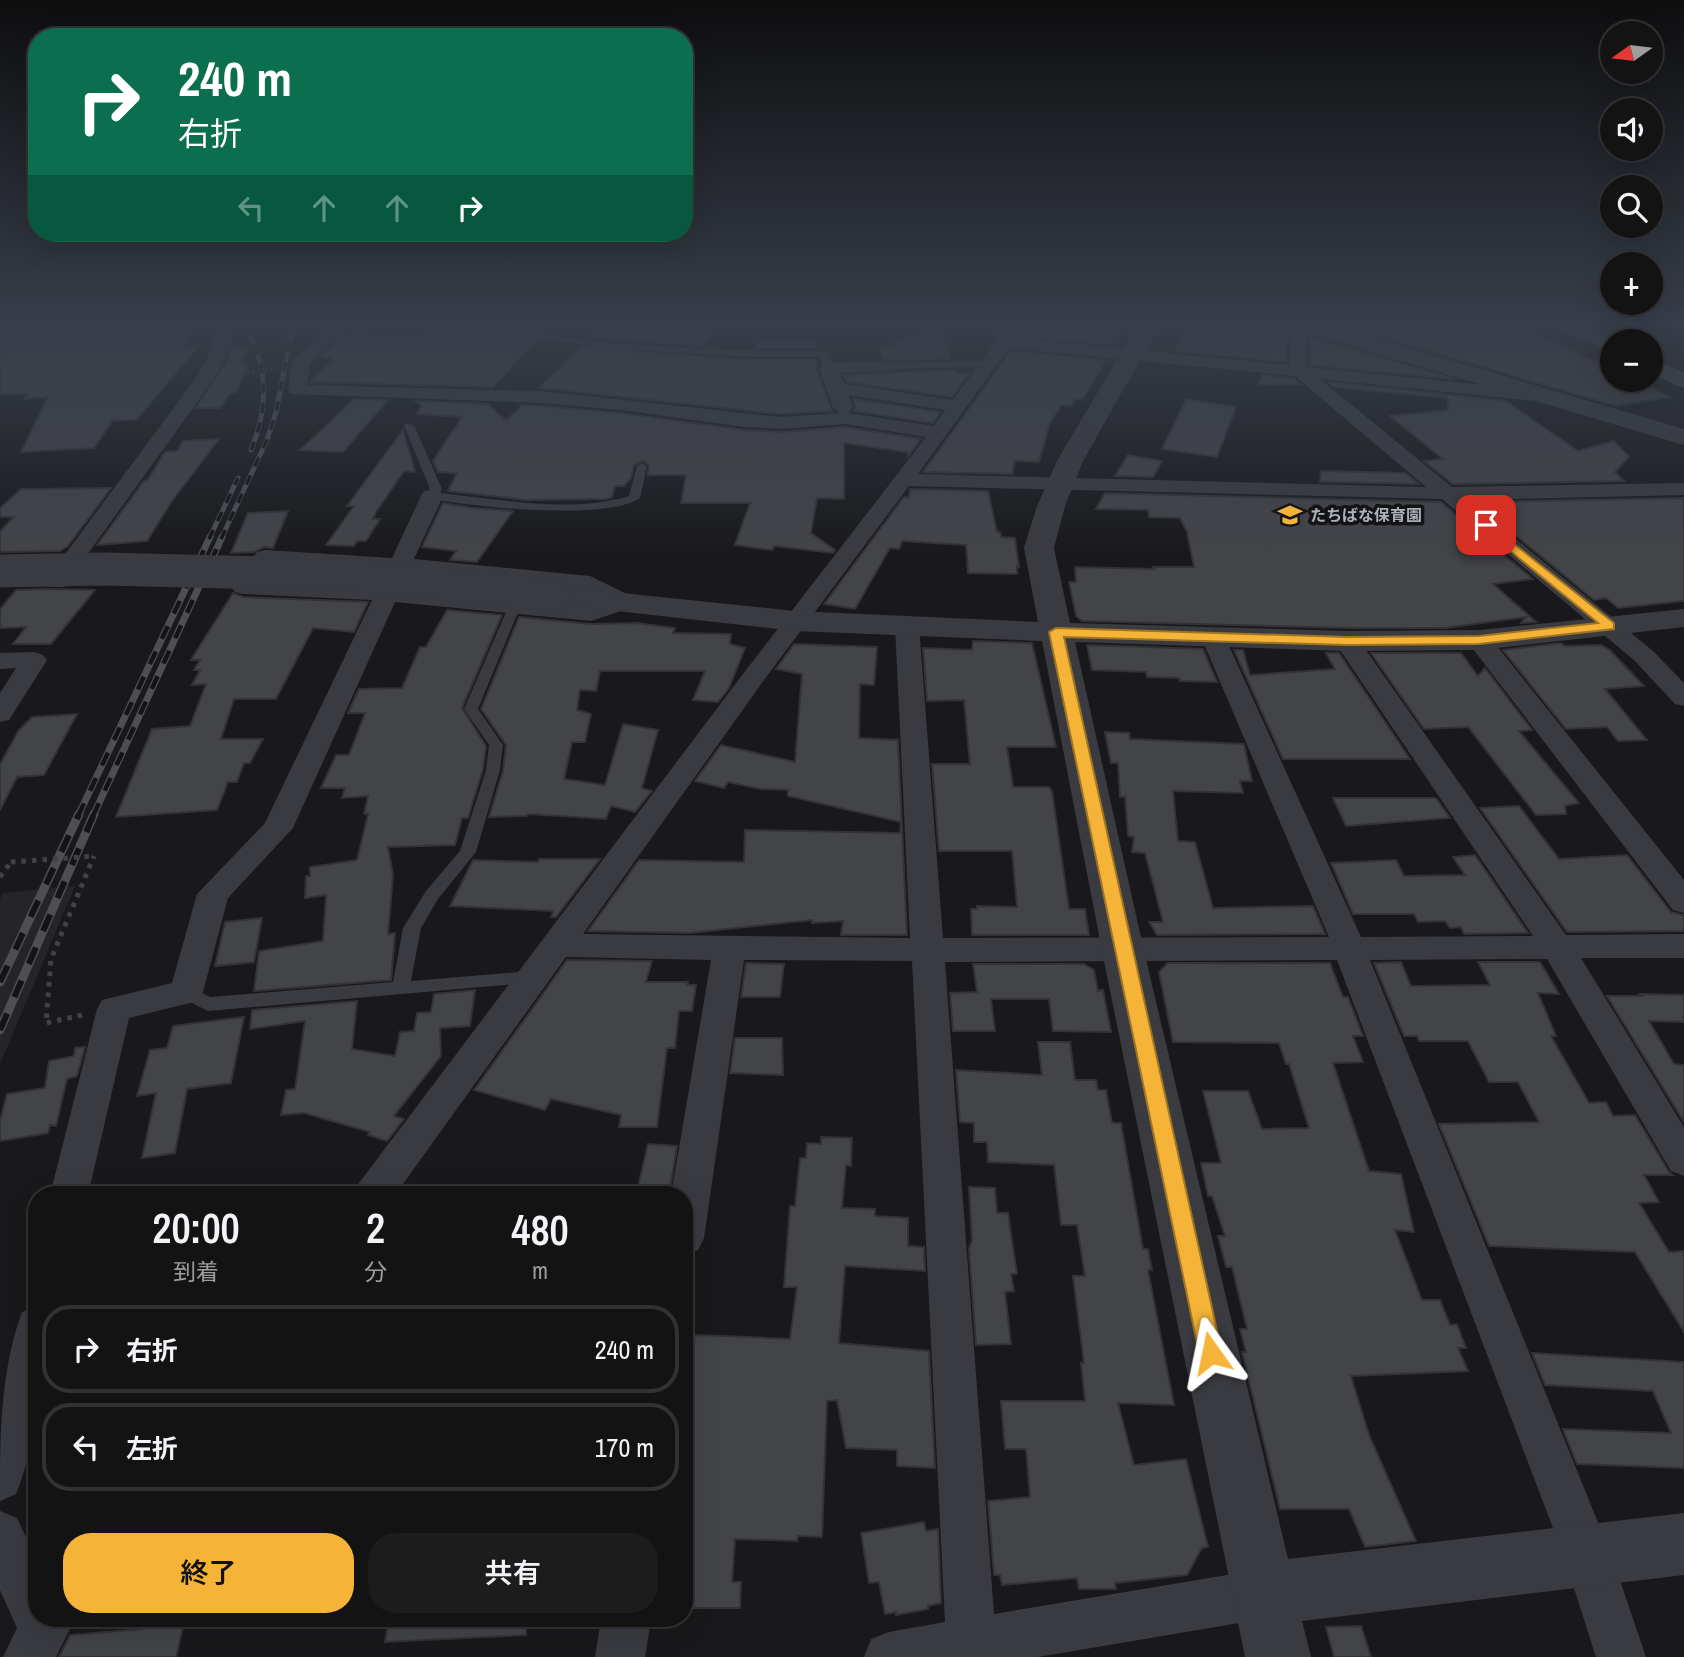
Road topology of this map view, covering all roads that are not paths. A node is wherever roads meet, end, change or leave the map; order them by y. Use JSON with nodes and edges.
{"nodes":[{"id":1,"x":187,"y":403,"type":"edge"},
{"id":2,"x":612,"y":403,"type":"edge"},
{"id":3,"x":841,"y":403,"type":"edge"},
{"id":4,"x":937,"y":403,"type":"edge"},
{"id":5,"x":962,"y":403,"type":"edge"},
{"id":6,"x":1103,"y":403,"type":"edge"},
{"id":7,"x":1338,"y":403,"type":"edge"},
{"id":8,"x":1570,"y":403,"type":"edge"},
{"id":9,"x":960,"y":407,"type":"junction"},
{"id":10,"x":845,"y":418,"type":"junction"},
{"id":11,"x":409,"y":425,"type":"dead end"},
{"id":12,"x":940,"y":433,"type":"junction"},
{"id":13,"x":1684,"y":437,"type":"edge"},
{"id":14,"x":642,"y":466,"type":"dead end"},
{"id":15,"x":905,"y":480,"type":"junction"},
{"id":16,"x":1058,"y":484,"type":"junction"},
{"id":17,"x":1684,"y":489,"type":"edge"},
{"id":18,"x":1446,"y":492,"type":"junction"},
{"id":19,"x":432,"y":496,"type":"junction"},
{"id":20,"x":401,"y":565,"type":"junction"},
{"id":21,"x":0,"y":571,"type":"edge"},
{"id":22,"x":57,"y":582,"type":"junction"},
{"id":23,"x":0,"y":583,"type":"edge"},
{"id":24,"x":164,"y":583,"type":"dead end"},
{"id":25,"x":388,"y":594,"type":"junction"},
{"id":26,"x":625,"y":602,"type":"junction"},
{"id":27,"x":515,"y":605,"type":"junction"},
{"id":28,"x":1684,"y":618,"type":"edge"},
{"id":29,"x":795,"y":621,"type":"junction"},
{"id":30,"x":907,"y":626,"type":"junction"},
{"id":31,"x":1609,"y":626,"type":"junction"},
{"id":32,"x":1056,"y":632,"type":"junction"},
{"id":33,"x":1213,"y":637,"type":"junction"},
{"id":34,"x":1479,"y":640,"type":"junction"},
{"id":35,"x":1347,"y":641,"type":"junction"},
{"id":36,"x":0,"y":661,"type":"edge"},
{"id":37,"x":1684,"y":698,"type":"edge"},
{"id":38,"x":0,"y":714,"type":"edge"},
{"id":39,"x":1684,"y":902,"type":"edge"},
{"id":40,"x":555,"y":945,"type":"junction"},
{"id":41,"x":1684,"y":946,"type":"edge"},
{"id":42,"x":1557,"y":947,"type":"junction"},
{"id":43,"x":729,"y":949,"type":"junction"},
{"id":44,"x":1349,"y":949,"type":"junction"},
{"id":45,"x":928,"y":950,"type":"junction"},
{"id":46,"x":1123,"y":951,"type":"junction"},
{"id":47,"x":532,"y":977,"type":"junction"},
{"id":48,"x":401,"y":988,"type":"junction"},
{"id":49,"x":186,"y":992,"type":"junction"},
{"id":50,"x":1684,"y":1160,"type":"edge"},
{"id":51,"x":71,"y":1186,"type":"edge"},
{"id":52,"x":380,"y":1186,"type":"edge"},
{"id":53,"x":692,"y":1186,"type":"edge"},
{"id":54,"x":28,"y":1363,"type":"edge"},
{"id":55,"x":0,"y":1478,"type":"edge"},
{"id":56,"x":0,"y":1535,"type":"edge"},
{"id":57,"x":1684,"y":1544,"type":"edge"},
{"id":58,"x":1588,"y":1557,"type":"junction"},
{"id":59,"x":1264,"y":1594,"type":"junction"},
{"id":60,"x":28,"y":1602,"type":"edge"},
{"id":61,"x":625,"y":1627,"type":"edge"},
{"id":62,"x":971,"y":1643,"type":"junction"},
{"id":63,"x":620,"y":1657,"type":"edge"},
{"id":64,"x":889,"y":1657,"type":"edge"},
{"id":65,"x":1278,"y":1657,"type":"edge"},
{"id":66,"x":1621,"y":1657,"type":"edge"}],
"edges":[{"from":1,"to":22,"type":"street"},
{"from":2,"to":10,"type":"street"},
{"from":3,"to":10,"type":"street"},
{"from":4,"to":9,"type":"street"},
{"from":5,"to":9,"type":"street"},
{"from":6,"to":16,"type":"street"},
{"from":7,"to":18,"type":"street"},
{"from":8,"to":13,"type":"street"},
{"from":9,"to":12,"type":"street"},
{"from":10,"to":12,"type":"street"},
{"from":11,"to":19,"type":"lane"},
{"from":12,"to":15,"type":"street"},
{"from":14,"to":19,"type":"lane"},
{"from":15,"to":16,"type":"street"},
{"from":15,"to":29,"type":"street"},
{"from":16,"to":18,"type":"street"},
{"from":16,"to":32,"type":"street"},
{"from":17,"to":18,"type":"street"},
{"from":18,"to":31,"type":"street"},
{"from":19,"to":20,"type":"street"},
{"from":20,"to":25,"type":"street"},
{"from":20,"to":25,"type":"street"},
{"from":20,"to":26,"type":"street"},
{"from":21,"to":26,"type":"street","bridge":true},
{"from":22,"to":23,"type":"street"},
{"from":22,"to":24,"type":"street"},
{"from":25,"to":27,"type":"street"},
{"from":25,"to":49,"type":"street"},
{"from":26,"to":27,"type":"street"},
{"from":26,"to":29,"type":"street"},
{"from":27,"to":48,"type":"lane"},
{"from":28,"to":31,"type":"street"},
{"from":29,"to":30,"type":"street"},
{"from":29,"to":40,"type":"street"},
{"from":30,"to":32,"type":"street"},
{"from":30,"to":45,"type":"street"},
{"from":31,"to":34,"type":"street"},
{"from":31,"to":37,"type":"street"},
{"from":32,"to":33,"type":"street"},
{"from":32,"to":46,"type":"street"},
{"from":33,"to":35,"type":"street"},
{"from":33,"to":44,"type":"street"},
{"from":34,"to":35,"type":"street"},
{"from":34,"to":39,"type":"street"},
{"from":35,"to":42,"type":"street"},
{"from":36,"to":38,"type":"street"},
{"from":40,"to":43,"type":"street"},
{"from":40,"to":47,"type":"street"},
{"from":41,"to":42,"type":"street"},
{"from":42,"to":44,"type":"street"},
{"from":42,"to":50,"type":"street"},
{"from":43,"to":45,"type":"street"},
{"from":43,"to":53,"type":"street"},
{"from":44,"to":46,"type":"street"},
{"from":44,"to":58,"type":"street"},
{"from":45,"to":46,"type":"street"},
{"from":45,"to":62,"type":"street"},
{"from":46,"to":59,"type":"street"},
{"from":47,"to":48,"type":"lane"},
{"from":47,"to":52,"type":"street"},
{"from":48,"to":49,"type":"lane"},
{"from":49,"to":51,"type":"street"},
{"from":54,"to":55,"type":"street"},
{"from":56,"to":60,"type":"street"},
{"from":57,"to":58,"type":"street"},
{"from":58,"to":59,"type":"street"},
{"from":58,"to":66,"type":"street"},
{"from":59,"to":62,"type":"street"},
{"from":59,"to":65,"type":"street"},
{"from":61,"to":63,"type":"street"},
{"from":62,"to":64,"type":"street"}]}
